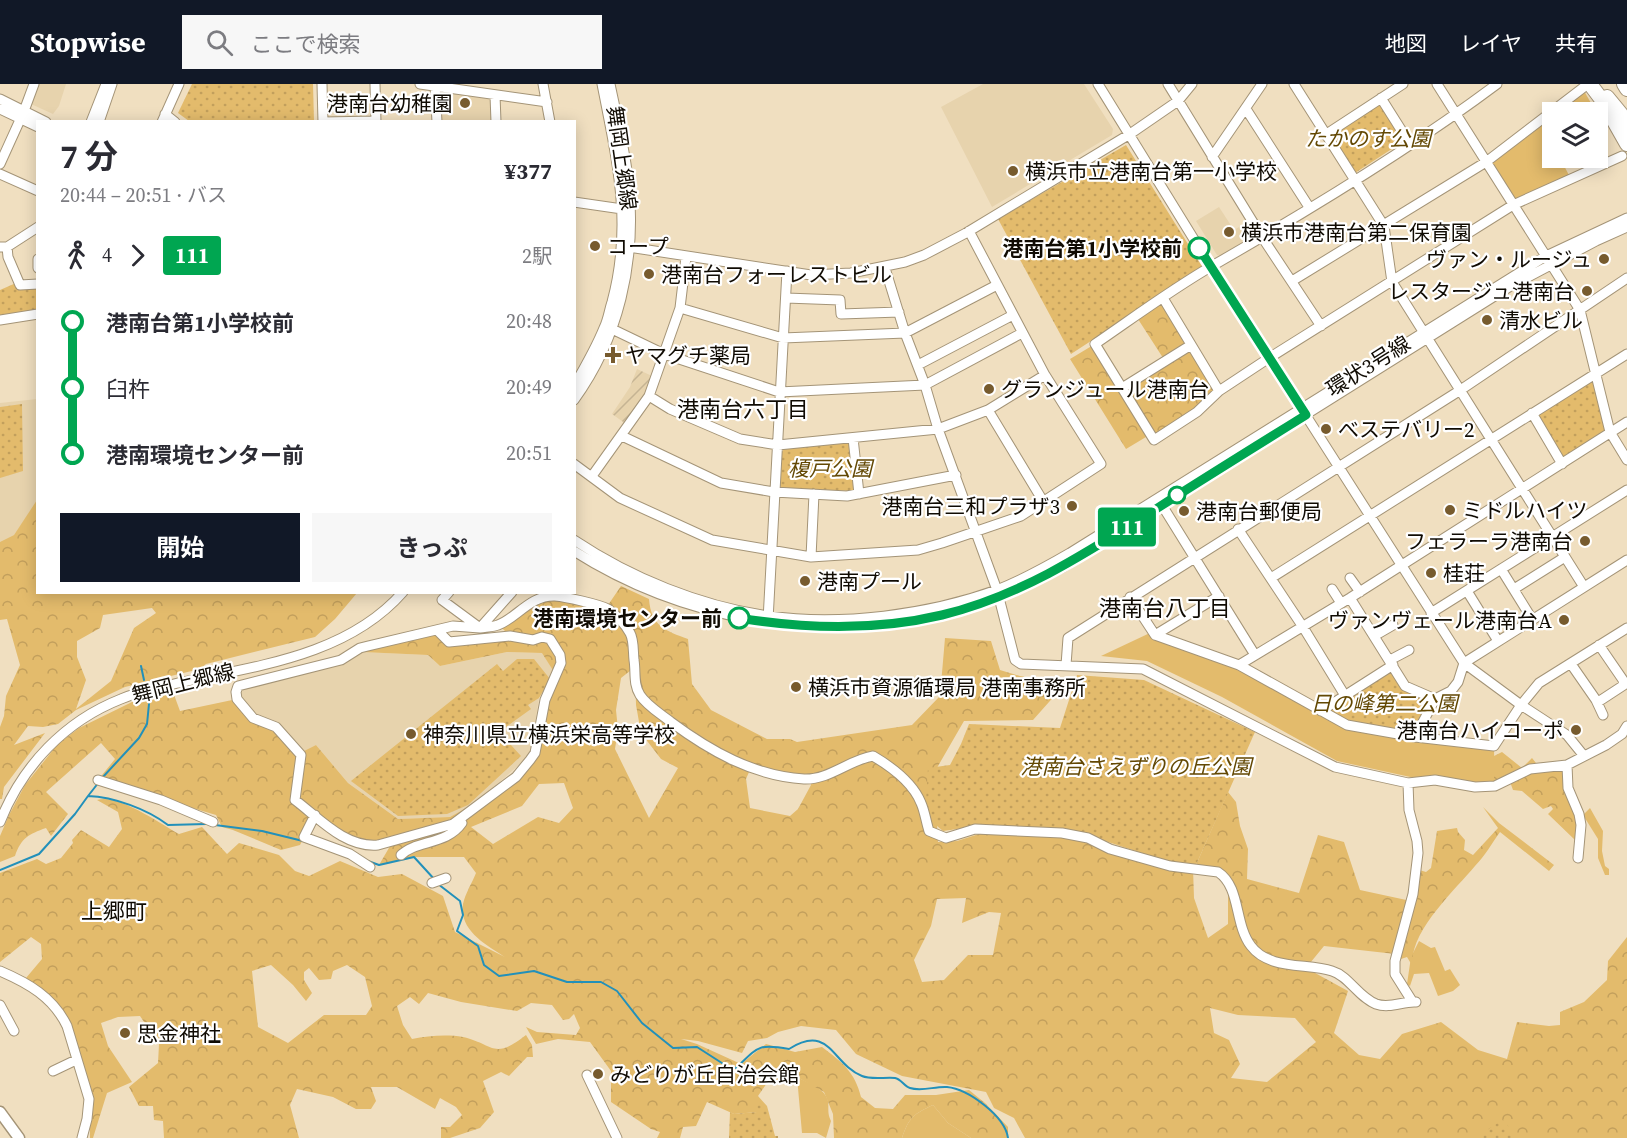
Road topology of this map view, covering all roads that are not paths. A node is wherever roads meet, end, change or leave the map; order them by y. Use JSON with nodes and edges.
{"nodes":[{"id":1,"x":34,"y":84,"type":"edge"},
{"id":2,"x":106,"y":84,"type":"edge"},
{"id":3,"x":112,"y":84,"type":"edge"},
{"id":4,"x":179,"y":84,"type":"edge"},
{"id":5,"x":322,"y":84,"type":"edge"},
{"id":6,"x":375,"y":84,"type":"edge"},
{"id":7,"x":420,"y":84,"type":"edge"},
{"id":8,"x":543,"y":84,"type":"edge"},
{"id":9,"x":602,"y":84,"type":"edge"},
{"id":10,"x":610,"y":84,"type":"edge"},
{"id":11,"x":1098,"y":84,"type":"edge"},
{"id":12,"x":1168,"y":84,"type":"edge"},
{"id":13,"x":1192,"y":84,"type":"edge"},
{"id":14,"x":1262,"y":84,"type":"edge"},
{"id":15,"x":1403,"y":84,"type":"edge"},
{"id":16,"x":1437,"y":84,"type":"edge"},
{"id":17,"x":1497,"y":84,"type":"edge"},
{"id":18,"x":1624,"y":84,"type":"edge"},
{"id":19,"x":435,"y":86,"type":"junction"},
{"id":20,"x":1298,"y":86,"type":"edge"},
{"id":21,"x":1594,"y":86,"type":"edge"},
{"id":22,"x":1627,"y":89,"type":"edge"},
{"id":23,"x":495,"y":95,"type":"junction"},
{"id":24,"x":1381,"y":98,"type":"junction"},
{"id":25,"x":0,"y":99,"type":"edge"},
{"id":26,"x":1178,"y":101,"type":"junction"},
{"id":27,"x":546,"y":102,"type":"junction"},
{"id":28,"x":0,"y":109,"type":"edge"},
{"id":29,"x":1246,"y":109,"type":"junction"},
{"id":30,"x":22,"y":115,"type":"junction"},
{"id":31,"x":1456,"y":115,"type":"junction"},
{"id":32,"x":164,"y":118,"type":"edge"},
{"id":33,"x":39,"y":120,"type":"edge"},
{"id":34,"x":92,"y":120,"type":"edge"},
{"id":35,"x":100,"y":120,"type":"edge"},
{"id":36,"x":323,"y":120,"type":"edge"},
{"id":37,"x":376,"y":120,"type":"edge"},
{"id":38,"x":436,"y":120,"type":"edge"},
{"id":39,"x":496,"y":120,"type":"edge"},
{"id":40,"x":550,"y":120,"type":"edge"},
{"id":41,"x":1627,"y":124,"type":"edge"},
{"id":42,"x":36,"y":126,"type":"edge"},
{"id":43,"x":1130,"y":134,"type":"junction"},
{"id":44,"x":1325,"y":135,"type":"junction"},
{"id":45,"x":1410,"y":144,"type":"junction"},
{"id":46,"x":1624,"y":150,"type":"edge"},
{"id":47,"x":1212,"y":157,"type":"junction"},
{"id":48,"x":1486,"y":162,"type":"junction"},
{"id":49,"x":0,"y":164,"type":"edge"},
{"id":50,"x":0,"y":174,"type":"edge"},
{"id":51,"x":1354,"y":179,"type":"junction"},
{"id":52,"x":36,"y":190,"type":"edge"},
{"id":53,"x":576,"y":202,"type":"edge"},
{"id":54,"x":1513,"y":205,"type":"junction"},
{"id":55,"x":1309,"y":207,"type":"junction"},
{"id":56,"x":627,"y":210,"type":"junction"},
{"id":57,"x":1627,"y":218,"type":"edge"},
{"id":58,"x":1384,"y":226,"type":"junction"},
{"id":59,"x":1627,"y":227,"type":"edge"},
{"id":60,"x":36,"y":228,"type":"edge"},
{"id":61,"x":969,"y":231,"type":"junction"},
{"id":62,"x":1262,"y":237,"type":"junction"},
{"id":63,"x":4,"y":247,"type":"edge"},
{"id":64,"x":626,"y":247,"type":"junction"},
{"id":65,"x":686,"y":257,"type":"junction"},
{"id":66,"x":1548,"y":260,"type":"junction"},
{"id":67,"x":1211,"y":267,"type":"junction"},
{"id":68,"x":885,"y":268,"type":"junction"},
{"id":69,"x":787,"y":272,"type":"junction"},
{"id":70,"x":1627,"y":278,"type":"edge"},
{"id":71,"x":1292,"y":280,"type":"junction"},
{"id":72,"x":1392,"y":282,"type":"junction"},
{"id":73,"x":36,"y":284,"type":"edge"},
{"id":74,"x":997,"y":285,"type":"junction"},
{"id":75,"x":786,"y":298,"type":"junction"},
{"id":76,"x":1163,"y":298,"type":"junction"},
{"id":77,"x":680,"y":308,"type":"junction"},
{"id":78,"x":1580,"y":310,"type":"junction"},
{"id":79,"x":899,"y":312,"type":"junction"},
{"id":80,"x":36,"y":314,"type":"edge"},
{"id":81,"x":1013,"y":315,"type":"junction"},
{"id":82,"x":0,"y":320,"type":"edge"},
{"id":83,"x":1321,"y":326,"type":"junction"},
{"id":84,"x":612,"y":329,"type":"junction"},
{"id":85,"x":905,"y":333,"type":"junction"},
{"id":86,"x":1022,"y":333,"type":"junction"},
{"id":87,"x":1424,"y":335,"type":"junction"},
{"id":88,"x":783,"y":338,"type":"junction"},
{"id":89,"x":1191,"y":345,"type":"junction"},
{"id":90,"x":664,"y":354,"type":"junction"},
{"id":91,"x":1627,"y":354,"type":"edge"},
{"id":92,"x":1269,"y":358,"type":"junction"},
{"id":93,"x":918,"y":365,"type":"junction"},
{"id":94,"x":1596,"y":374,"type":"junction"},
{"id":95,"x":1045,"y":375,"type":"junction"},
{"id":96,"x":576,"y":382,"type":"edge"},
{"id":97,"x":925,"y":385,"type":"junction"},
{"id":98,"x":1122,"y":388,"type":"junction"},
{"id":99,"x":1219,"y":391,"type":"junction"},
{"id":100,"x":1459,"y":391,"type":"junction"},
{"id":101,"x":779,"y":392,"type":"junction"},
{"id":102,"x":576,"y":396,"type":"edge"},
{"id":103,"x":649,"y":396,"type":"junction"},
{"id":104,"x":988,"y":410,"type":"junction"},
{"id":105,"x":1303,"y":411,"type":"junction"},
{"id":106,"x":1532,"y":413,"type":"junction"},
{"id":107,"x":1627,"y":422,"type":"edge"},
{"id":108,"x":938,"y":429,"type":"junction"},
{"id":109,"x":1610,"y":432,"type":"junction"},
{"id":110,"x":622,"y":436,"type":"junction"},
{"id":111,"x":853,"y":438,"type":"junction"},
{"id":112,"x":1490,"y":440,"type":"junction"},
{"id":113,"x":777,"y":445,"type":"junction"},
{"id":114,"x":1627,"y":460,"type":"edge"},
{"id":115,"x":1562,"y":464,"type":"junction"},
{"id":116,"x":576,"y":465,"type":"edge"},
{"id":117,"x":1338,"y":467,"type":"junction"},
{"id":118,"x":957,"y":475,"type":"junction"},
{"id":119,"x":592,"y":476,"type":"junction"},
{"id":120,"x":1522,"y":490,"type":"junction"},
{"id":121,"x":1627,"y":490,"type":"edge"},
{"id":122,"x":774,"y":492,"type":"junction"},
{"id":123,"x":814,"y":494,"type":"junction"},
{"id":124,"x":859,"y":494,"type":"junction"},
{"id":125,"x":1043,"y":501,"type":"junction"},
{"id":126,"x":1159,"y":502,"type":"junction"},
{"id":127,"x":1370,"y":517,"type":"junction"},
{"id":128,"x":1238,"y":529,"type":"junction"},
{"id":129,"x":975,"y":530,"type":"junction"},
{"id":130,"x":1552,"y":538,"type":"junction"},
{"id":131,"x":576,"y":541,"type":"edge"},
{"id":132,"x":576,"y":551,"type":"edge"},
{"id":133,"x":771,"y":551,"type":"junction"},
{"id":134,"x":811,"y":557,"type":"junction"},
{"id":135,"x":1194,"y":557,"type":"junction"},
{"id":136,"x":1564,"y":557,"type":"junction"},
{"id":137,"x":1627,"y":560,"type":"edge"},
{"id":138,"x":1400,"y":565,"type":"junction"},
{"id":139,"x":1501,"y":569,"type":"junction"},
{"id":140,"x":1270,"y":578,"type":"junction"},
{"id":141,"x":1350,"y":578,"type":"dead end"},
{"id":142,"x":1584,"y":587,"type":"junction"},
{"id":143,"x":1332,"y":589,"type":"dead end"},
{"id":144,"x":1514,"y":589,"type":"junction"},
{"id":145,"x":1467,"y":591,"type":"junction"},
{"id":146,"x":1360,"y":592,"type":"junction"},
{"id":147,"x":998,"y":593,"type":"junction"},
{"id":148,"x":400,"y":594,"type":"edge"},
{"id":149,"x":446,"y":594,"type":"edge"},
{"id":150,"x":510,"y":594,"type":"edge"},
{"id":151,"x":1218,"y":596,"type":"junction"},
{"id":152,"x":1130,"y":597,"type":"junction"},
{"id":153,"x":1345,"y":601,"type":"junction"},
{"id":154,"x":1431,"y":613,"type":"junction"},
{"id":155,"x":768,"y":619,"type":"junction"},
{"id":156,"x":1532,"y":619,"type":"junction"},
{"id":157,"x":1393,"y":625,"type":"dead end"},
{"id":158,"x":1303,"y":627,"type":"junction"},
{"id":159,"x":480,"y":628,"type":"junction"},
{"id":160,"x":1627,"y":628,"type":"edge"},
{"id":161,"x":437,"y":630,"type":"junction"},
{"id":162,"x":1155,"y":635,"type":"junction"},
{"id":163,"x":1374,"y":636,"type":"junction"},
{"id":164,"x":1498,"y":641,"type":"junction"},
{"id":165,"x":1599,"y":645,"type":"junction"},
{"id":166,"x":1408,"y":650,"type":"dead end"},
{"id":167,"x":1255,"y":656,"type":"junction"},
{"id":168,"x":1391,"y":662,"type":"junction"},
{"id":169,"x":1464,"y":663,"type":"junction"},
{"id":170,"x":1572,"y":663,"type":"junction"},
{"id":171,"x":1066,"y":665,"type":"junction"},
{"id":172,"x":1239,"y":665,"type":"junction"},
{"id":173,"x":1344,"y":694,"type":"junction"},
{"id":174,"x":1434,"y":699,"type":"junction"},
{"id":175,"x":1596,"y":700,"type":"junction"},
{"id":176,"x":1521,"y":705,"type":"junction"},
{"id":177,"x":1321,"y":711,"type":"junction"},
{"id":178,"x":1603,"y":715,"type":"dead end"},
{"id":179,"x":1627,"y":726,"type":"edge"},
{"id":180,"x":1415,"y":737,"type":"junction"},
{"id":181,"x":1584,"y":756,"type":"junction"},
{"id":182,"x":1567,"y":765,"type":"junction"},
{"id":183,"x":100,"y":781,"type":"dead end"},
{"id":184,"x":1408,"y":783,"type":"junction"},
{"id":185,"x":315,"y":815,"type":"junction"},
{"id":186,"x":463,"y":817,"type":"junction"},
{"id":187,"x":0,"y":822,"type":"edge"},
{"id":188,"x":213,"y":822,"type":"dead end"},
{"id":189,"x":401,"y":855,"type":"dead end"},
{"id":190,"x":1578,"y":858,"type":"dead end"},
{"id":191,"x":368,"y":865,"type":"dead end"},
{"id":192,"x":0,"y":971,"type":"edge"},
{"id":193,"x":0,"y":1005,"type":"edge"},
{"id":194,"x":14,"y":1031,"type":"dead end"},
{"id":195,"x":76,"y":1060,"type":"junction"},
{"id":196,"x":53,"y":1071,"type":"dead end"},
{"id":197,"x":587,"y":1075,"type":"dead end"},
{"id":198,"x":0,"y":1112,"type":"edge"},
{"id":199,"x":19,"y":1138,"type":"edge"},
{"id":200,"x":82,"y":1138,"type":"edge"},
{"id":201,"x":617,"y":1138,"type":"edge"}],
"edges":[{"from":1,"to":30,"type":"street"},
{"from":2,"to":34,"type":"street"},
{"from":3,"to":35,"type":"street"},
{"from":4,"to":32,"type":"street"},
{"from":5,"to":36,"type":"street"},
{"from":6,"to":37,"type":"street"},
{"from":7,"to":19,"type":"street"},
{"from":8,"to":27,"type":"street"},
{"from":9,"to":56,"type":"street","name":"舞岡上郷線"},
{"from":10,"to":56,"type":"street","name":"舞岡上郷線"},
{"from":11,"to":43,"type":"street"},
{"from":12,"to":26,"type":"street"},
{"from":13,"to":26,"type":"street"},
{"from":14,"to":29,"type":"street"},
{"from":15,"to":24,"type":"street"},
{"from":16,"to":31,"type":"street"},
{"from":17,"to":31,"type":"street"},
{"from":18,"to":22,"type":"highway"},
{"from":19,"to":23,"type":"street"},
{"from":19,"to":38,"type":"street"},
{"from":20,"to":44,"type":"street"},
{"from":21,"to":41,"type":"highway"},
{"from":21,"to":46,"type":"highway"},
{"from":21,"to":48,"type":"street"},
{"from":23,"to":27,"type":"street"},
{"from":23,"to":39,"type":"street"},
{"from":24,"to":44,"type":"street"},
{"from":24,"to":45,"type":"street"},
{"from":25,"to":30,"type":"street"},
{"from":26,"to":43,"type":"street"},
{"from":26,"to":47,"type":"street"},
{"from":27,"to":40,"type":"street"},
{"from":28,"to":30,"type":"street"},
{"from":29,"to":47,"type":"street"},
{"from":29,"to":55,"type":"street"},
{"from":30,"to":33,"type":"street"},
{"from":30,"to":42,"type":"street"},
{"from":30,"to":49,"type":"street"},
{"from":31,"to":45,"type":"street"},
{"from":31,"to":48,"type":"street"},
{"from":43,"to":61,"type":"street"},
{"from":43,"to":67,"type":"street"},
{"from":44,"to":51,"type":"street"},
{"from":45,"to":51,"type":"street"},
{"from":46,"to":54,"type":"street"},
{"from":47,"to":62,"type":"street"},
{"from":48,"to":54,"type":"street"},
{"from":48,"to":58,"type":"street"},
{"from":50,"to":52,"type":"street"},
{"from":51,"to":55,"type":"street"},
{"from":51,"to":58,"type":"street"},
{"from":53,"to":56,"type":"street"},
{"from":54,"to":66,"type":"street"},
{"from":54,"to":72,"type":"street"},
{"from":55,"to":62,"type":"street"},
{"from":56,"to":64,"type":"street","name":"舞岡上郷線"},
{"from":57,"to":66,"type":"street","name":"環状3号線"},
{"from":58,"to":71,"type":"street"},
{"from":58,"to":72,"type":"street"},
{"from":59,"to":66,"type":"street","name":"環状3号線"},
{"from":60,"to":63,"type":"street"},
{"from":61,"to":68,"type":"street"},
{"from":61,"to":74,"type":"street"},
{"from":62,"to":67,"type":"street"},
{"from":62,"to":71,"type":"street"},
{"from":63,"to":73,"type":"street"},
{"from":64,"to":65,"type":"street"},
{"from":64,"to":84,"type":"street","name":"舞岡上郷線"},
{"from":64,"to":96,"type":"street","name":"舞岡上郷線"},
{"from":65,"to":69,"type":"street"},
{"from":65,"to":77,"type":"street"},
{"from":66,"to":78,"type":"street"},
{"from":66,"to":87,"type":"street","name":"環状3号線"},
{"from":67,"to":76,"type":"street"},
{"from":67,"to":92,"type":"street"},
{"from":68,"to":69,"type":"street"},
{"from":68,"to":79,"type":"street"},
{"from":69,"to":75,"type":"street"},
{"from":70,"to":78,"type":"street"},
{"from":71,"to":83,"type":"street"},
{"from":72,"to":83,"type":"street"},
{"from":72,"to":87,"type":"street"},
{"from":74,"to":81,"type":"street"},
{"from":74,"to":85,"type":"street"},
{"from":75,"to":79,"type":"street"},
{"from":75,"to":88,"type":"street"},
{"from":76,"to":89,"type":"street"},
{"from":76,"to":98,"type":"street"},
{"from":77,"to":88,"type":"street"},
{"from":77,"to":90,"type":"street"},
{"from":78,"to":94,"type":"street"},
{"from":78,"to":100,"type":"street"},
{"from":79,"to":85,"type":"street"},
{"from":80,"to":82,"type":"street"},
{"from":81,"to":86,"type":"street"},
{"from":81,"to":93,"type":"street"},
{"from":83,"to":92,"type":"street"},
{"from":84,"to":90,"type":"street"},
{"from":84,"to":102,"type":"street","name":"舞岡上郷線"},
{"from":85,"to":88,"type":"street"},
{"from":85,"to":93,"type":"street"},
{"from":86,"to":95,"type":"street"},
{"from":86,"to":97,"type":"street"},
{"from":87,"to":100,"type":"street"},
{"from":87,"to":105,"type":"street","name":"環状3号線"},
{"from":88,"to":101,"type":"street"},
{"from":89,"to":98,"type":"street"},
{"from":89,"to":99,"type":"street"},
{"from":90,"to":101,"type":"street"},
{"from":90,"to":103,"type":"street"},
{"from":91,"to":94,"type":"street"},
{"from":92,"to":99,"type":"street"},
{"from":92,"to":105,"type":"street"},
{"from":93,"to":97,"type":"street"},
{"from":94,"to":106,"type":"street"},
{"from":94,"to":109,"type":"street"},
{"from":95,"to":104,"type":"street"},
{"from":95,"to":125,"type":"street"},
{"from":97,"to":101,"type":"street"},
{"from":97,"to":108,"type":"street"},
{"from":98,"to":99,"type":"street"},
{"from":100,"to":112,"type":"street"},
{"from":100,"to":117,"type":"street"},
{"from":101,"to":113,"type":"street"},
{"from":103,"to":110,"type":"street"},
{"from":103,"to":113,"type":"street"},
{"from":104,"to":108,"type":"street"},
{"from":104,"to":125,"type":"street"},
{"from":105,"to":117,"type":"street"},
{"from":105,"to":126,"type":"street","name":"環状3号線"},
{"from":106,"to":112,"type":"street"},
{"from":106,"to":115,"type":"street"},
{"from":107,"to":109,"type":"street"},
{"from":108,"to":111,"type":"street"},
{"from":108,"to":118,"type":"street"},
{"from":109,"to":114,"type":"street"},
{"from":109,"to":115,"type":"street"},
{"from":110,"to":119,"type":"street"},
{"from":110,"to":122,"type":"street"},
{"from":111,"to":113,"type":"street"},
{"from":111,"to":124,"type":"street"},
{"from":112,"to":120,"type":"street"},
{"from":112,"to":127,"type":"street"},
{"from":113,"to":122,"type":"street"},
{"from":115,"to":120,"type":"street"},
{"from":116,"to":119,"type":"street"},
{"from":117,"to":127,"type":"street"},
{"from":117,"to":128,"type":"street"},
{"from":118,"to":124,"type":"street"},
{"from":118,"to":129,"type":"street"},
{"from":119,"to":133,"type":"street"},
{"from":120,"to":130,"type":"street"},
{"from":120,"to":138,"type":"street"},
{"from":121,"to":130,"type":"street"},
{"from":122,"to":123,"type":"street"},
{"from":122,"to":133,"type":"street"},
{"from":123,"to":124,"type":"street"},
{"from":123,"to":134,"type":"street"},
{"from":125,"to":129,"type":"street"},
{"from":126,"to":135,"type":"street"},
{"from":126,"to":147,"type":"street","name":"環状3号線"},
{"from":127,"to":138,"type":"street"},
{"from":127,"to":140,"type":"street"},
{"from":128,"to":135,"type":"street"},
{"from":128,"to":140,"type":"street"},
{"from":129,"to":134,"type":"street"},
{"from":129,"to":147,"type":"street"},
{"from":130,"to":136,"type":"street"},
{"from":130,"to":139,"type":"street"},
{"from":131,"to":155,"type":"street","name":"環状3号線"},
{"from":132,"to":155,"type":"street","name":"環状3号線"},
{"from":133,"to":134,"type":"street"},
{"from":133,"to":155,"type":"street"},
{"from":135,"to":151,"type":"street"},
{"from":135,"to":152,"type":"street"},
{"from":136,"to":142,"type":"street"},
{"from":136,"to":144,"type":"street"},
{"from":137,"to":142,"type":"street"},
{"from":138,"to":146,"type":"street"},
{"from":138,"to":154,"type":"street"},
{"from":139,"to":144,"type":"street"},
{"from":139,"to":145,"type":"street"},
{"from":140,"to":158,"type":"street"},
{"from":141,"to":146,"type":"street"},
{"from":142,"to":156,"type":"street"},
{"from":143,"to":153,"type":"street"},
{"from":144,"to":156,"type":"street"},
{"from":145,"to":154,"type":"street"},
{"from":145,"to":164,"type":"street"},
{"from":146,"to":153,"type":"street"},
{"from":147,"to":155,"type":"street","name":"環状3号線"},
{"from":147,"to":171,"type":"street"},
{"from":148,"to":187,"type":"street","name":"舞岡上郷線"},
{"from":149,"to":159,"type":"street"},
{"from":150,"to":159,"type":"street"},
{"from":151,"to":162,"type":"street"},
{"from":151,"to":167,"type":"street"},
{"from":152,"to":162,"type":"street"},
{"from":152,"to":171,"type":"street"},
{"from":153,"to":158,"type":"street"},
{"from":153,"to":163,"type":"street"},
{"from":154,"to":169,"type":"street"},
{"from":156,"to":164,"type":"street"},
{"from":157,"to":163,"type":"street"},
{"from":158,"to":167,"type":"street"},
{"from":158,"to":173,"type":"street"},
{"from":159,"to":161,"type":"street"},
{"from":159,"to":184,"type":"street"},
{"from":160,"to":165,"type":"street"},
{"from":161,"to":185,"type":"street"},
{"from":161,"to":186,"type":"street"},
{"from":162,"to":172,"type":"street"},
{"from":163,"to":168,"type":"street"},
{"from":164,"to":169,"type":"street"},
{"from":165,"to":170,"type":"street"},
{"from":165,"to":175,"type":"street"},
{"from":166,"to":168,"type":"street"},
{"from":167,"to":172,"type":"street"},
{"from":168,"to":173,"type":"street"},
{"from":168,"to":174,"type":"street"},
{"from":169,"to":174,"type":"street"},
{"from":169,"to":176,"type":"street"},
{"from":170,"to":175,"type":"street"},
{"from":170,"to":176,"type":"street"},
{"from":171,"to":184,"type":"street"},
{"from":172,"to":177,"type":"street"},
{"from":173,"to":177,"type":"street"},
{"from":174,"to":180,"type":"street"},
{"from":175,"to":178,"type":"street"},
{"from":176,"to":180,"type":"street"},
{"from":176,"to":181,"type":"street"},
{"from":177,"to":180,"type":"street"},
{"from":179,"to":181,"type":"street"},
{"from":181,"to":182,"type":"street"},
{"from":182,"to":184,"type":"street"},
{"from":182,"to":190,"type":"street"},
{"from":183,"to":188,"type":"street"},
{"from":185,"to":186,"type":"street"},
{"from":185,"to":191,"type":"street"},
{"from":186,"to":189,"type":"street"},
{"from":192,"to":195,"type":"street"},
{"from":193,"to":194,"type":"street"},
{"from":195,"to":196,"type":"street"},
{"from":195,"to":200,"type":"street"},
{"from":197,"to":201,"type":"street"},
{"from":198,"to":199,"type":"main road"}]}
